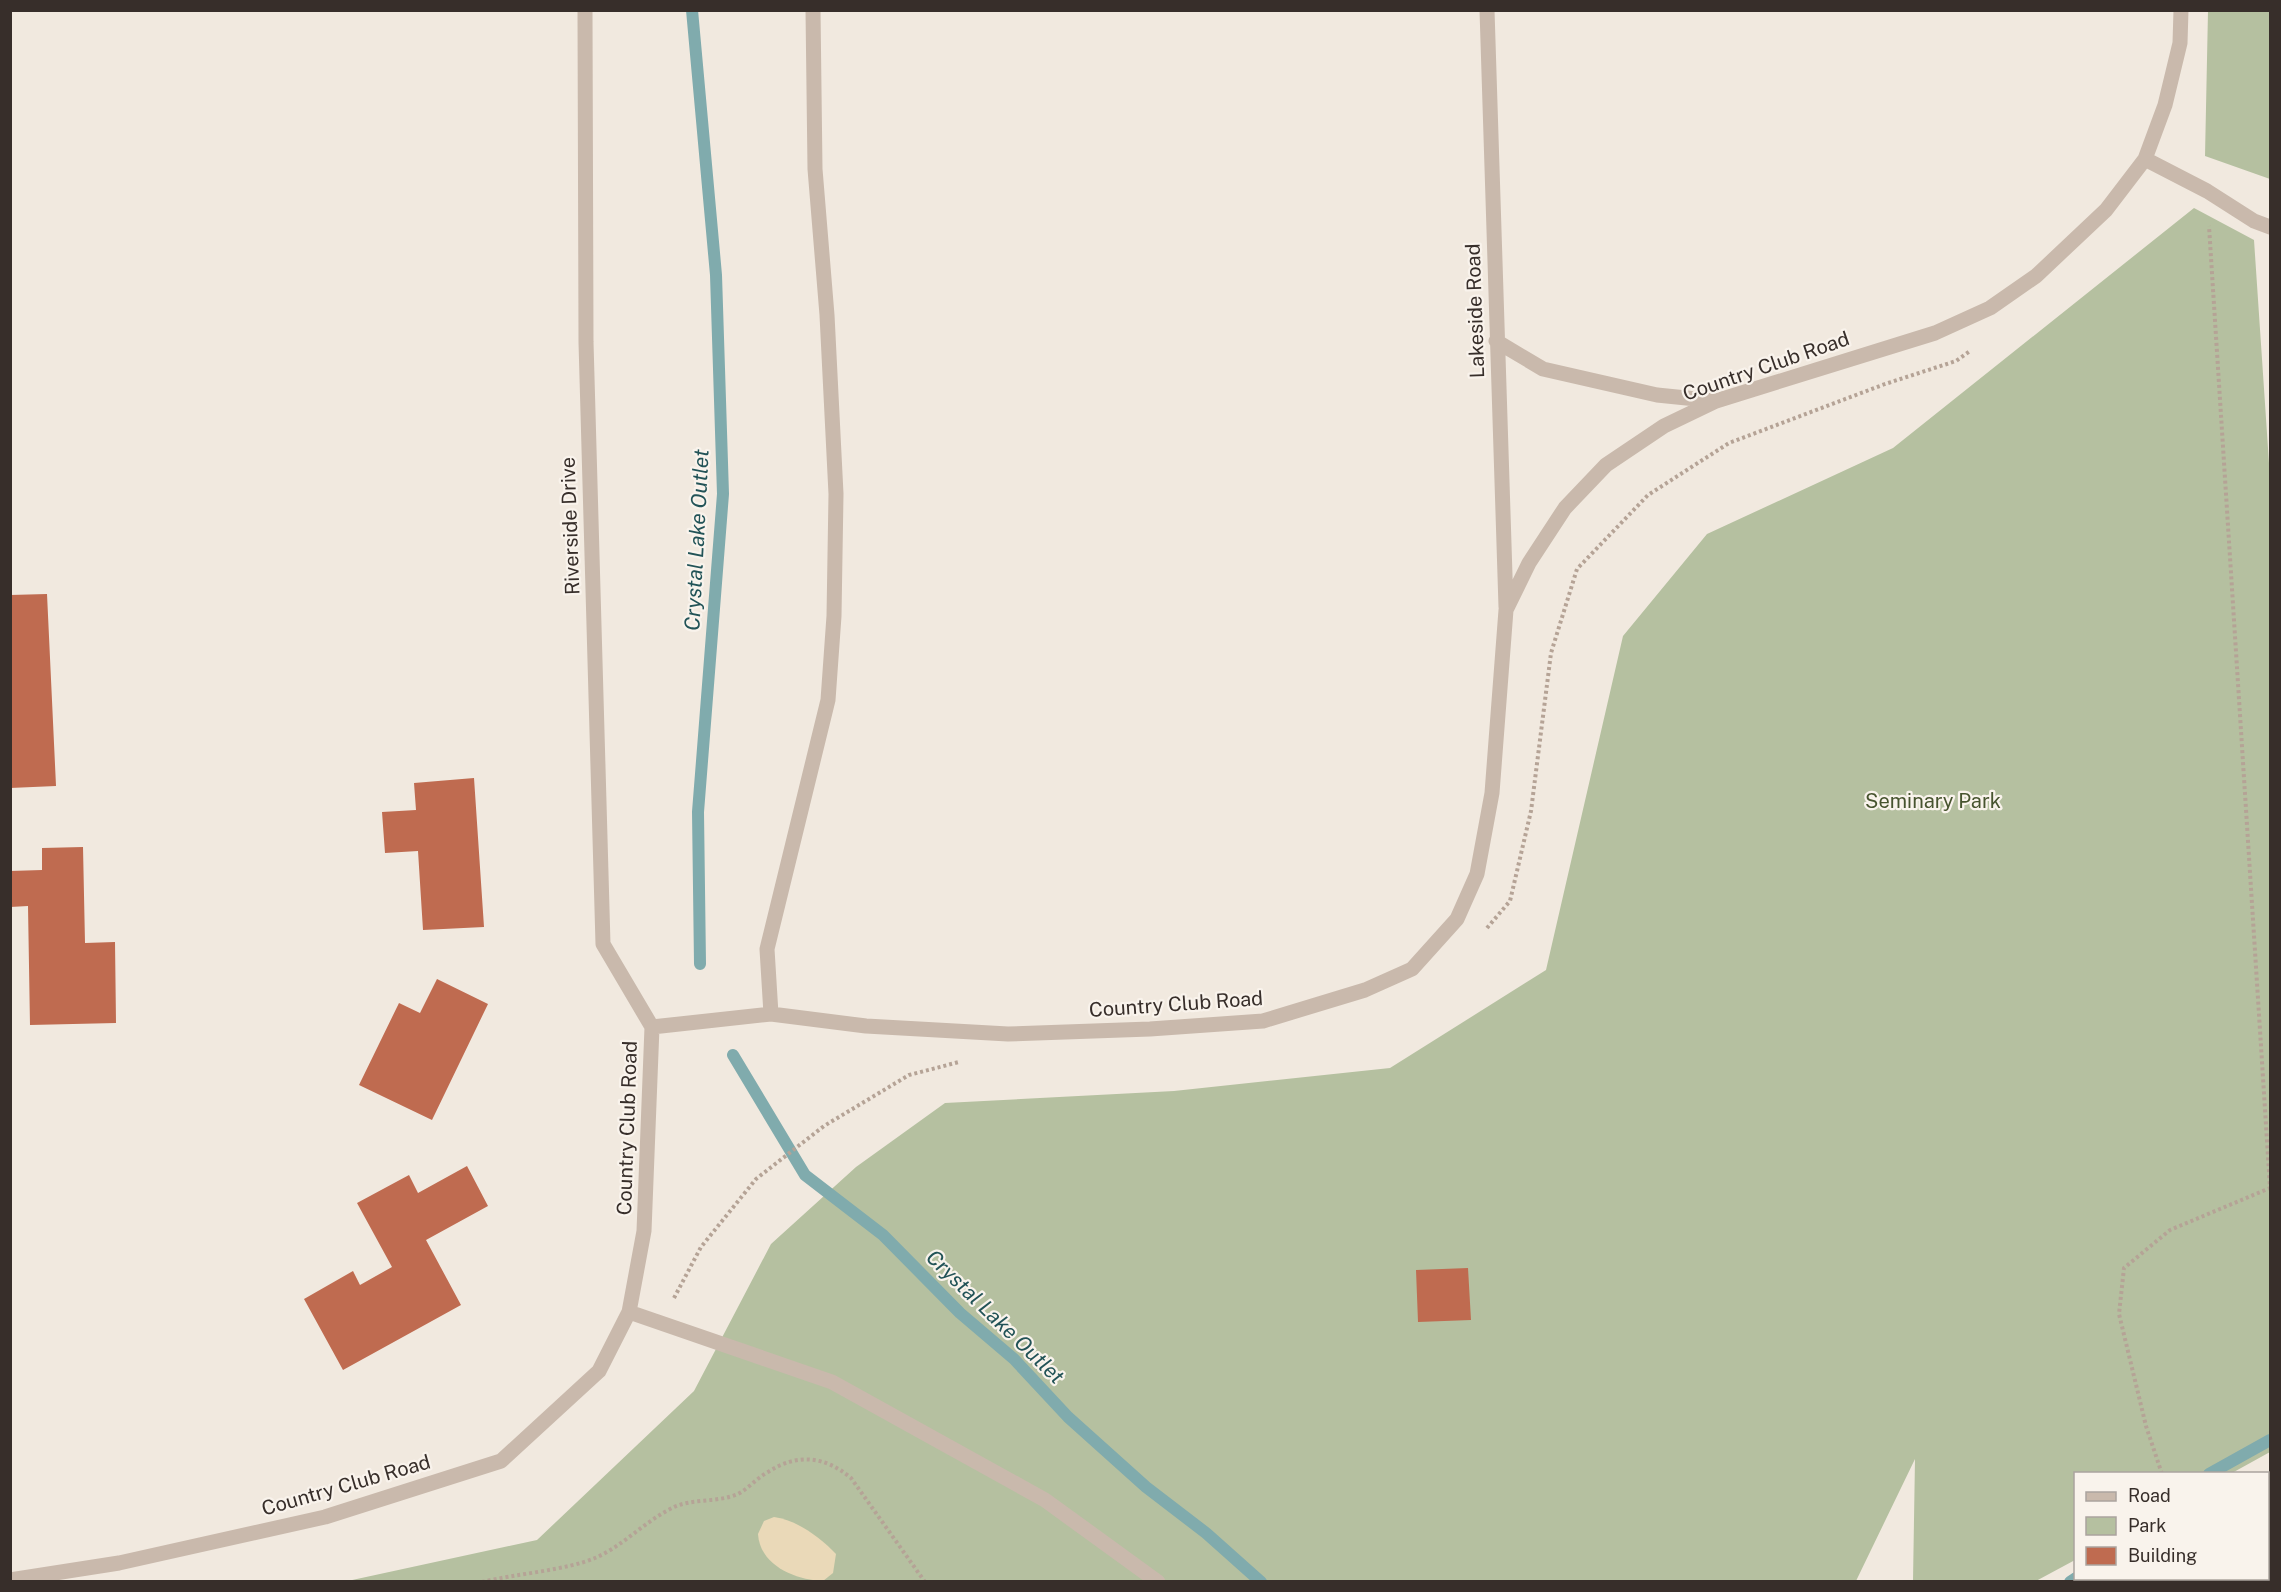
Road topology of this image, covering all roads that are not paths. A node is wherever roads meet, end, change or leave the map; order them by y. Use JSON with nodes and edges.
{"nodes":[{"id":1,"x":585,"y":10,"type":"edge"},
{"id":2,"x":813,"y":10,"type":"edge"},
{"id":3,"x":1487,"y":10,"type":"edge"},
{"id":4,"x":2181,"y":10,"type":"edge"},
{"id":5,"x":2145,"y":159,"type":"junction"},
{"id":6,"x":2271,"y":227,"type":"edge"},
{"id":7,"x":1496,"y":342,"type":"junction"},
{"id":8,"x":1716,"y":401,"type":"junction"},
{"id":9,"x":1506,"y":610,"type":"junction"},
{"id":10,"x":771,"y":1014,"type":"junction"},
{"id":11,"x":652,"y":1027,"type":"junction"},
{"id":12,"x":629,"y":1312,"type":"junction"},
{"id":13,"x":10,"y":1580,"type":"edge"},
{"id":14,"x":1158,"y":1581,"type":"edge"}],
"edges":[{"from":1,"to":11,"type":"street","name":"Riverside Drive"},
{"from":2,"to":10,"type":"street"},
{"from":3,"to":7,"type":"street","name":"Lakeside Road"},
{"from":4,"to":5,"type":"street","name":"Country Club Road"},
{"from":5,"to":6,"type":"street"},
{"from":5,"to":8,"type":"street","name":"Country Club Road"},
{"from":7,"to":8,"type":"street"},
{"from":7,"to":9,"type":"street","name":"Lakeside Road"},
{"from":8,"to":9,"type":"street","name":"Country Club Road"},
{"from":9,"to":10,"type":"street","name":"Country Club Road"},
{"from":10,"to":11,"type":"street","name":"Country Club Road"},
{"from":11,"to":12,"type":"street","name":"Country Club Road"},
{"from":12,"to":13,"type":"street","name":"Country Club Road"},
{"from":12,"to":14,"type":"street"}]}
